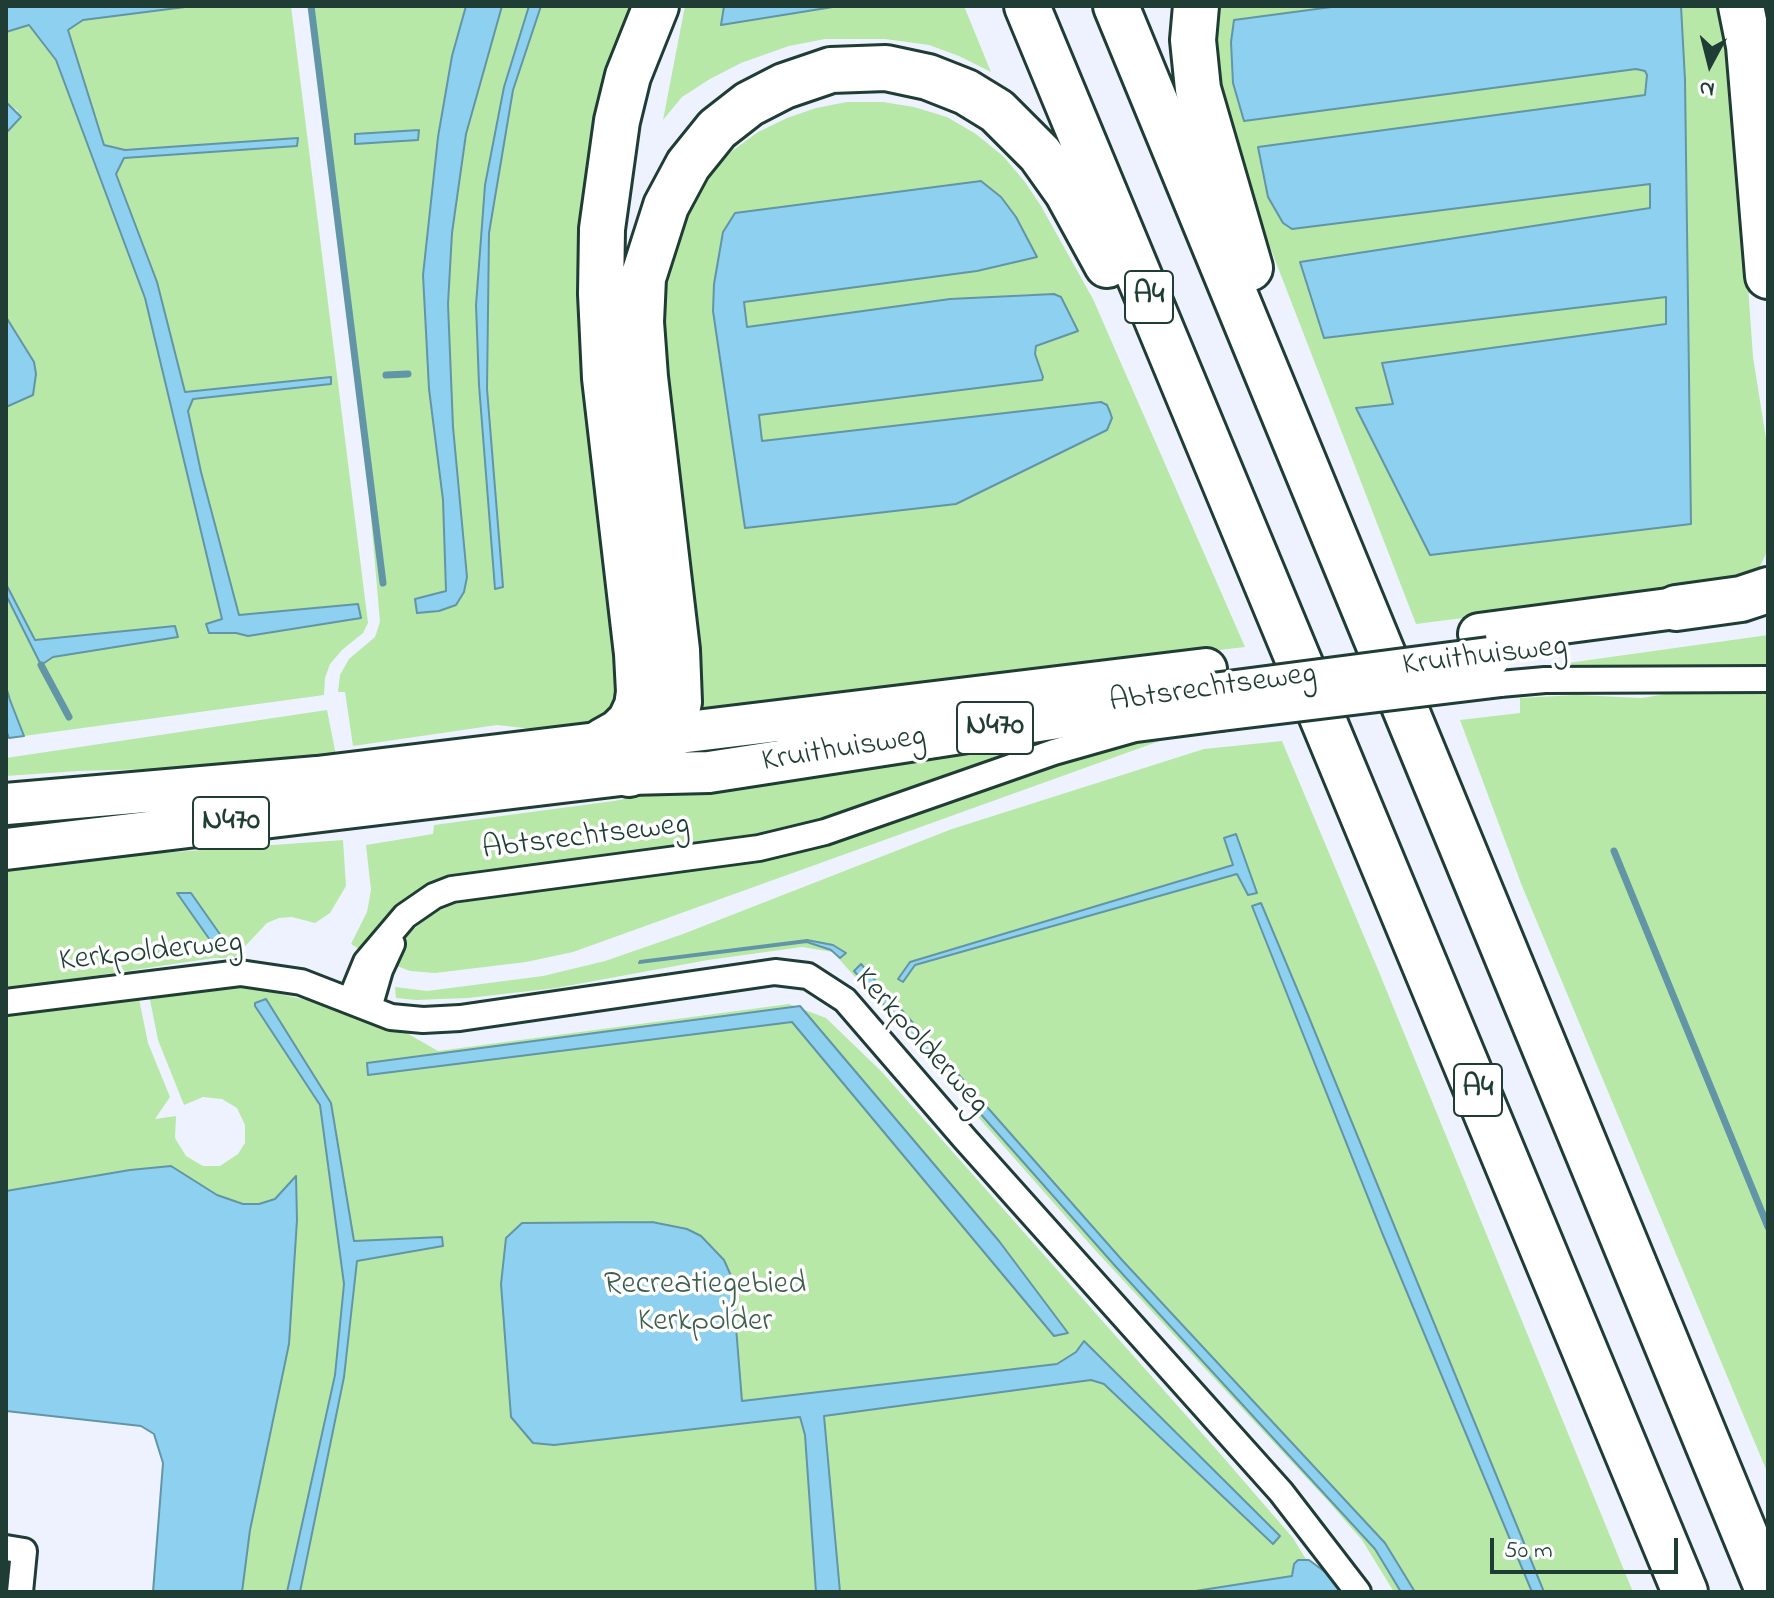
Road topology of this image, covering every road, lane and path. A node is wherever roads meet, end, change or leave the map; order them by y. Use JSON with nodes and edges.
{"nodes":[{"id":1,"x":656,"y":6,"type":"edge"},
{"id":2,"x":1027,"y":6,"type":"edge"},
{"id":3,"x":1116,"y":6,"type":"edge"},
{"id":4,"x":1196,"y":6,"type":"edge"},
{"id":5,"x":1741,"y":6,"type":"edge"},
{"id":6,"x":1768,"y":276,"type":"edge"},
{"id":7,"x":1308,"y":470,"type":"junction"},
{"id":8,"x":1270,"y":589,"type":"junction"},
{"id":9,"x":1768,"y":590,"type":"edge"},
{"id":10,"x":1678,"y":621,"type":"junction"},
{"id":11,"x":1768,"y":621,"type":"edge"},
{"id":12,"x":1489,"y":658,"type":"junction"},
{"id":13,"x":1768,"y":679,"type":"edge"},
{"id":14,"x":1213,"y":694,"type":"junction"},
{"id":15,"x":672,"y":733,"type":"junction"},
{"id":16,"x":616,"y":758,"type":"junction"},
{"id":17,"x":320,"y":794,"type":"junction"},
{"id":18,"x":6,"y":804,"type":"edge"},
{"id":19,"x":6,"y":849,"type":"edge"},
{"id":20,"x":6,"y":1002,"type":"edge"},
{"id":21,"x":360,"y":1004,"type":"junction"},
{"id":22,"x":6,"y":1548,"type":"edge"},
{"id":23,"x":1768,"y":1590,"type":"edge"},
{"id":24,"x":20,"y":1592,"type":"edge"},
{"id":25,"x":1358,"y":1592,"type":"edge"},
{"id":26,"x":1685,"y":1592,"type":"edge"}],
"edges":[{"from":1,"to":16,"type":"highway"},
{"from":2,"to":8,"type":"highway","number":"A4"},
{"from":3,"to":7,"type":"highway","number":"A4"},
{"from":4,"to":7,"type":"highway","number":"A4"},
{"from":5,"to":6,"type":"highway"},
{"from":7,"to":23,"type":"highway","number":"A4"},
{"from":8,"to":15,"type":"highway","number":"A4"},
{"from":8,"to":26,"type":"highway","number":"A4"},
{"from":9,"to":10,"type":"highway"},
{"from":10,"to":11,"type":"highway"},
{"from":10,"to":12,"type":"main road","name":"Kruithuisweg","number":"N470"},
{"from":12,"to":13,"type":"street","name":"Abtsrechtseweg"},
{"from":12,"to":14,"type":"main road","name":"Kruithuisweg","number":"N470"},
{"from":12,"to":14,"type":"street","name":"Abtsrechtseweg","bridge":true},
{"from":14,"to":15,"type":"main road","name":"Kruithuisweg","number":"N470"},
{"from":14,"to":16,"type":"main road","name":"Kruithuisweg","number":"N470"},
{"from":14,"to":21,"type":"street","name":"Abtsrechtseweg"},
{"from":15,"to":16,"type":"highway"},
{"from":16,"to":17,"type":"main road","name":"Kruithuisweg","number":"N470"},
{"from":17,"to":18,"type":"main road","name":"Kruithuisweg","number":"N470"},
{"from":17,"to":19,"type":"main road","name":"Kruithuisweg","number":"N470"},
{"from":20,"to":21,"type":"street","name":"Kerkpolderweg"},
{"from":21,"to":25,"type":"street","name":"Kerkpolderweg"},
{"from":22,"to":24,"type":"street"}]}
